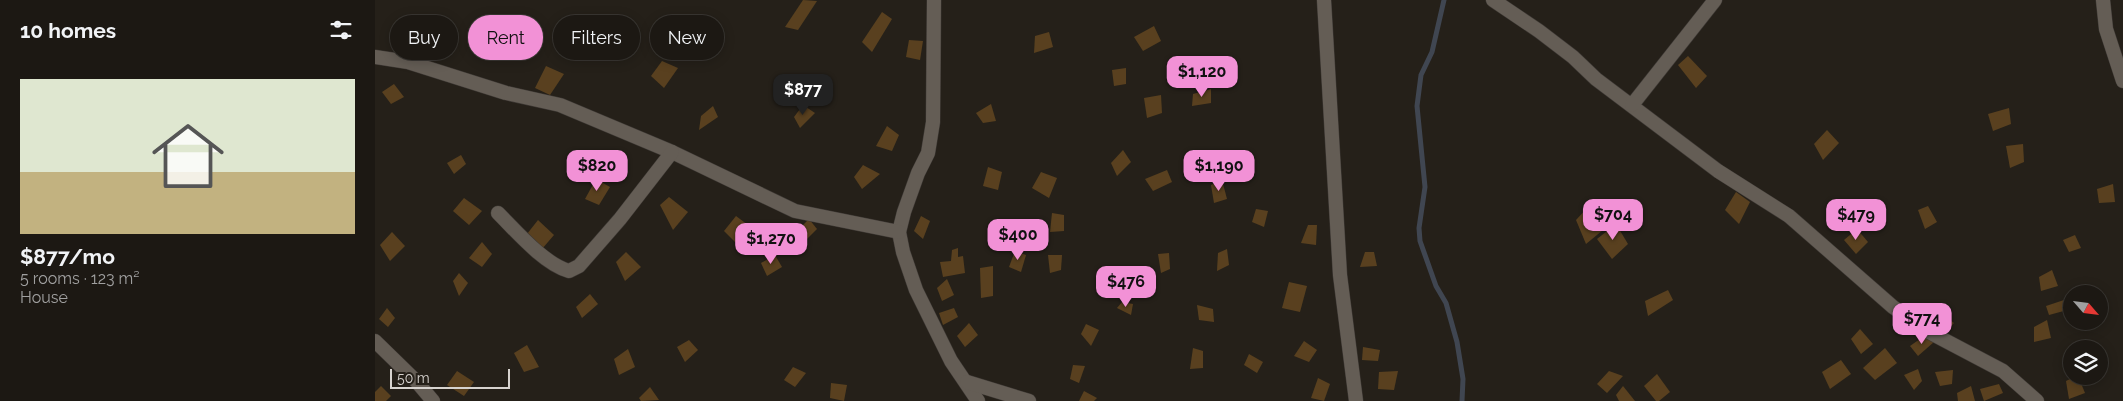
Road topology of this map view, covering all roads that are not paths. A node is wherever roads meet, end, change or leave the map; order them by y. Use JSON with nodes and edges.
{"nodes":[{"id":1,"x":933,"y":0,"type":"edge"},
{"id":2,"x":1324,"y":0,"type":"edge"},
{"id":3,"x":1493,"y":0,"type":"edge"},
{"id":4,"x":1715,"y":0,"type":"edge"},
{"id":5,"x":2103,"y":0,"type":"edge"},
{"id":6,"x":375,"y":57,"type":"edge"},
{"id":7,"x":2123,"y":81,"type":"edge"},
{"id":8,"x":1632,"y":105,"type":"junction"},
{"id":9,"x":672,"y":152,"type":"junction"},
{"id":10,"x":497,"y":212,"type":"dead end"},
{"id":11,"x":899,"y":232,"type":"junction"},
{"id":12,"x":375,"y":341,"type":"edge"},
{"id":13,"x":967,"y":382,"type":"junction"},
{"id":14,"x":433,"y":401,"type":"edge"},
{"id":15,"x":978,"y":401,"type":"edge"},
{"id":16,"x":1029,"y":401,"type":"edge"},
{"id":17,"x":1356,"y":401,"type":"edge"},
{"id":18,"x":2037,"y":401,"type":"edge"}],
"edges":[{"from":1,"to":11,"type":"street"},
{"from":2,"to":17,"type":"street"},
{"from":3,"to":8,"type":"street"},
{"from":4,"to":8,"type":"street"},
{"from":5,"to":7,"type":"street"},
{"from":6,"to":9,"type":"street"},
{"from":8,"to":18,"type":"street"},
{"from":9,"to":10,"type":"street"},
{"from":9,"to":11,"type":"street"},
{"from":11,"to":13,"type":"street"},
{"from":12,"to":14,"type":"street"},
{"from":13,"to":15,"type":"street"},
{"from":13,"to":16,"type":"street"}]}
